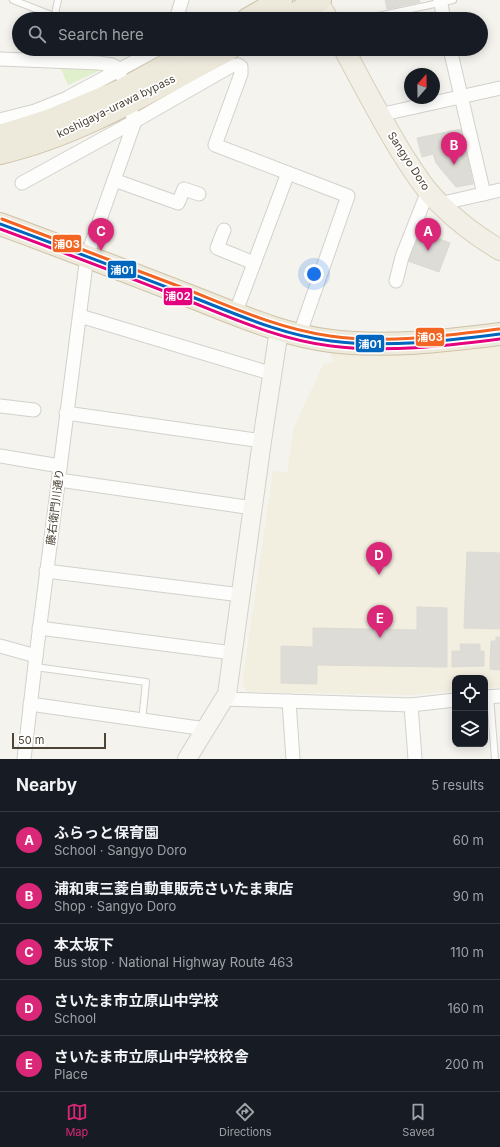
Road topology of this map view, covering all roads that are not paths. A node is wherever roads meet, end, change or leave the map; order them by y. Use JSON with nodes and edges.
{"nodes":[{"id":1,"x":13,"y":0,"type":"edge"},
{"id":2,"x":58,"y":0,"type":"edge"},
{"id":3,"x":182,"y":0,"type":"edge"},
{"id":4,"x":281,"y":0,"type":"edge"},
{"id":5,"x":444,"y":1,"type":"edge"},
{"id":6,"x":321,"y":5,"type":"edge"},
{"id":7,"x":40,"y":12,"type":"edge"},
{"id":8,"x":55,"y":12,"type":"edge"},
{"id":9,"x":178,"y":12,"type":"edge"},
{"id":10,"x":260,"y":12,"type":"edge"},
{"id":11,"x":303,"y":12,"type":"edge"},
{"id":12,"x":395,"y":12,"type":"edge"},
{"id":13,"x":444,"y":12,"type":"edge"},
{"id":14,"x":153,"y":56,"type":"edge"},
{"id":15,"x":185,"y":56,"type":"edge"},
{"id":16,"x":214,"y":56,"type":"edge"},
{"id":17,"x":348,"y":56,"type":"edge"},
{"id":18,"x":452,"y":56,"type":"edge"},
{"id":19,"x":0,"y":59,"type":"edge"},
{"id":20,"x":500,"y":88,"type":"edge"},
{"id":21,"x":126,"y":96,"type":"junction"},
{"id":22,"x":461,"y":97,"type":"junction"},
{"id":23,"x":379,"y":115,"type":"junction"},
{"id":24,"x":0,"y":120,"type":"edge"},
{"id":25,"x":0,"y":136,"type":"edge"},
{"id":26,"x":0,"y":153,"type":"edge"},
{"id":27,"x":288,"y":173,"type":"junction"},
{"id":28,"x":114,"y":180,"type":"junction"},
{"id":29,"x":22,"y":183,"type":"dead end"},
{"id":30,"x":500,"y":190,"type":"edge"},
{"id":31,"x":199,"y":194,"type":"dead end"},
{"id":32,"x":484,"y":194,"type":"junction"},
{"id":33,"x":433,"y":197,"type":"junction"},
{"id":34,"x":0,"y":224,"type":"edge"},
{"id":35,"x":224,"y":230,"type":"dead end"},
{"id":36,"x":500,"y":250,"type":"edge"},
{"id":37,"x":87,"y":256,"type":"junction"},
{"id":38,"x":254,"y":263,"type":"junction"},
{"id":39,"x":396,"y":281,"type":"dead end"},
{"id":40,"x":236,"y":314,"type":"junction"},
{"id":41,"x":80,"y":316,"type":"junction"},
{"id":42,"x":289,"y":333,"type":"junction"},
{"id":43,"x":500,"y":334,"type":"edge"},
{"id":44,"x":273,"y":374,"type":"junction"},
{"id":45,"x":0,"y":406,"type":"edge"},
{"id":46,"x":34,"y":410,"type":"dead end"},
{"id":47,"x":66,"y":413,"type":"junction"},
{"id":48,"x":262,"y":441,"type":"junction"},
{"id":49,"x":0,"y":456,"type":"edge"},
{"id":50,"x":60,"y":466,"type":"junction"},
{"id":51,"x":58,"y":480,"type":"junction"},
{"id":52,"x":253,"y":508,"type":"junction"},
{"id":53,"x":46,"y":571,"type":"junction"},
{"id":54,"x":241,"y":595,"type":"junction"},
{"id":55,"x":39,"y":628,"type":"junction"},
{"id":56,"x":0,"y":646,"type":"edge"},
{"id":57,"x":233,"y":653,"type":"junction"},
{"id":58,"x":35,"y":661,"type":"junction"},
{"id":59,"x":492,"y":697,"type":"edge"},
{"id":60,"x":224,"y":699,"type":"junction"},
{"id":61,"x":452,"y":700,"type":"edge"},
{"id":62,"x":289,"y":701,"type":"junction"},
{"id":63,"x":30,"y":704,"type":"junction"},
{"id":64,"x":411,"y":705,"type":"junction"},
{"id":65,"x":142,"y":721,"type":"junction"},
{"id":66,"x":206,"y":729,"type":"junction"},
{"id":67,"x":24,"y":759,"type":"edge"},
{"id":68,"x":187,"y":759,"type":"edge"},
{"id":69,"x":292,"y":759,"type":"edge"},
{"id":70,"x":415,"y":759,"type":"edge"},
{"id":71,"x":495,"y":759,"type":"edge"}],
"edges":[{"from":1,"to":7,"type":"lane"},
{"from":2,"to":8,"type":"lane"},
{"from":3,"to":9,"type":"street"},
{"from":4,"to":10,"type":"highway"},
{"from":5,"to":12,"type":"lane"},
{"from":5,"to":13,"type":"street"},
{"from":6,"to":11,"type":"highway"},
{"from":14,"to":21,"type":"street"},
{"from":15,"to":21,"type":"highway","name":"koshigaya-urawa bypass"},
{"from":16,"to":21,"type":"highway","name":"koshigaya-urawa bypass"},
{"from":17,"to":23,"type":"main road","name":"Sangyo Doro"},
{"from":18,"to":22,"type":"street"},
{"from":19,"to":21,"type":"street"},
{"from":20,"to":22,"type":"street"},
{"from":21,"to":24,"type":"street"},
{"from":21,"to":25,"type":"highway","name":"koshigaya-urawa bypass"},
{"from":21,"to":26,"type":"highway","name":"koshigaya-urawa bypass"},
{"from":21,"to":27,"type":"street"},
{"from":21,"to":28,"type":"street","name":"藤右衛門川通り"},
{"from":21,"to":29,"type":"street"},
{"from":22,"to":23,"type":"street"},
{"from":22,"to":32,"type":"street"},
{"from":23,"to":33,"type":"main road","name":"Sangyo Doro"},
{"from":27,"to":38,"type":"street"},
{"from":27,"to":42,"type":"street"},
{"from":28,"to":31,"type":"street"},
{"from":28,"to":37,"type":"street","name":"藤右衛門川通り"},
{"from":30,"to":32,"type":"street"},
{"from":32,"to":33,"type":"street"},
{"from":33,"to":36,"type":"main road","name":"Sangyo Doro"},
{"from":33,"to":39,"type":"street"},
{"from":34,"to":37,"type":"highway"},
{"from":35,"to":38,"type":"street"},
{"from":37,"to":40,"type":"highway"},
{"from":37,"to":41,"type":"street","name":"藤右衛門川通り"},
{"from":38,"to":40,"type":"street"},
{"from":40,"to":42,"type":"highway"},
{"from":41,"to":44,"type":"street"},
{"from":41,"to":47,"type":"street","name":"藤右衛門川通り"},
{"from":42,"to":43,"type":"highway"},
{"from":42,"to":44,"type":"street"},
{"from":44,"to":48,"type":"street"},
{"from":45,"to":46,"type":"street"},
{"from":47,"to":48,"type":"street"},
{"from":47,"to":50,"type":"street","name":"藤右衛門川通り"},
{"from":48,"to":52,"type":"street"},
{"from":49,"to":50,"type":"street"},
{"from":50,"to":51,"type":"street","name":"藤右衛門川通り"},
{"from":51,"to":52,"type":"street"},
{"from":51,"to":53,"type":"street","name":"藤右衛門川通り"},
{"from":52,"to":54,"type":"street"},
{"from":53,"to":54,"type":"street"},
{"from":53,"to":55,"type":"street","name":"藤右衛門川通り"},
{"from":54,"to":57,"type":"street"},
{"from":55,"to":57,"type":"street"},
{"from":55,"to":58,"type":"street","name":"藤右衛門川通り"},
{"from":56,"to":58,"type":"street"},
{"from":57,"to":60,"type":"street"},
{"from":58,"to":63,"type":"street","name":"藤右衛門川通り"},
{"from":58,"to":65,"type":"lane"},
{"from":59,"to":71,"type":"lane"},
{"from":60,"to":62,"type":"street"},
{"from":60,"to":66,"type":"street"},
{"from":61,"to":64,"type":"street"},
{"from":62,"to":64,"type":"street"},
{"from":62,"to":69,"type":"street"},
{"from":63,"to":65,"type":"street"},
{"from":63,"to":67,"type":"street","name":"藤右衛門川通り"},
{"from":64,"to":70,"type":"street"},
{"from":65,"to":66,"type":"street"},
{"from":66,"to":68,"type":"street"}]}
